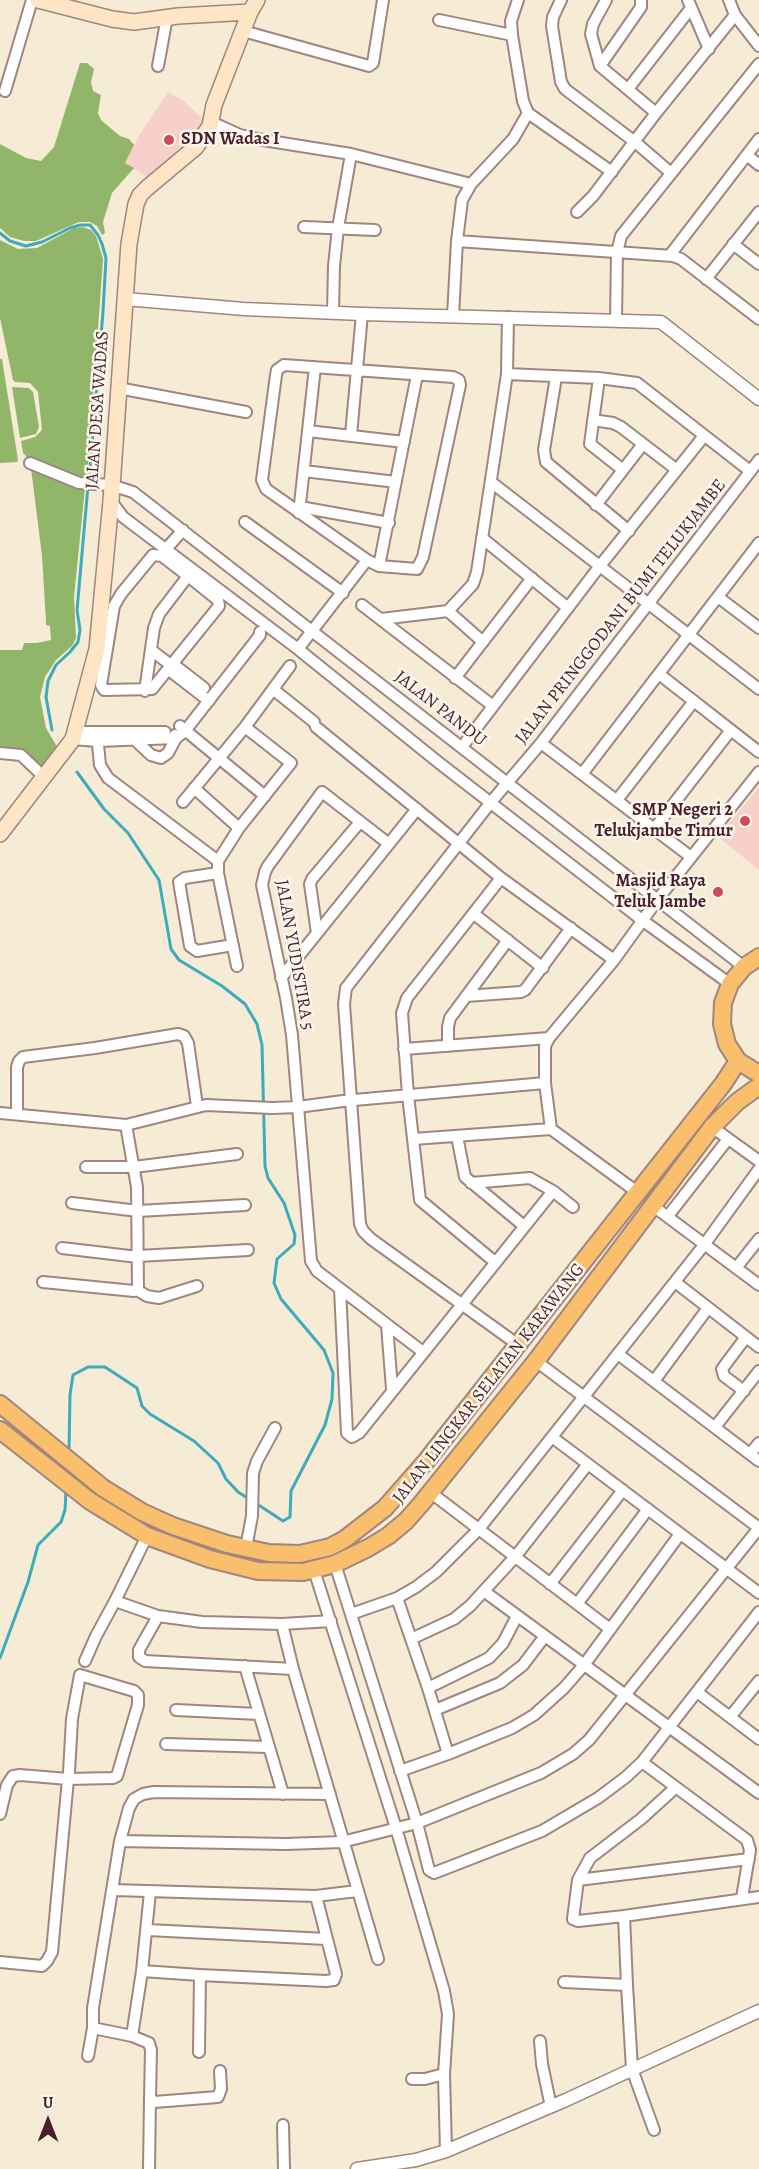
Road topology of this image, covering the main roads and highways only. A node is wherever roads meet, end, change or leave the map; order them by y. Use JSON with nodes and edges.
{"nodes":[{"id":1,"x":38,"y":0,"type":"edge"},
{"id":2,"x":254,"y":6,"type":"edge"},
{"id":3,"x":0,"y":834,"type":"edge"},
{"id":4,"x":759,"y":957,"type":"edge"},
{"id":5,"x":738,"y":1061,"type":"junction"},
{"id":6,"x":759,"y":1074,"type":"edge"},
{"id":7,"x":759,"y":1086,"type":"edge"},
{"id":8,"x":0,"y":1404,"type":"edge"},
{"id":9,"x":462,"y":1414,"type":"junction"},
{"id":10,"x":483,"y":1428,"type":"junction"},
{"id":11,"x":0,"y":1430,"type":"edge"}],
"edges":[{"from":1,"to":2,"type":"main road"},
{"from":2,"to":3,"type":"main road","name":"JALAN DESA WADAS"},
{"from":4,"to":5,"type":"main road"},
{"from":5,"to":6,"type":"main road"},
{"from":5,"to":9,"type":"main road","name":"JALAN LINGKAR SELATAN KARAWANG"},
{"from":7,"to":10,"type":"main road","name":"JALAN LINGKAR SELATAN KARAWANG"},
{"from":8,"to":9,"type":"main road","name":"JALAN LINGKAR SELATAN KARAWANG"},
{"from":9,"to":10,"type":"main road"},
{"from":10,"to":11,"type":"main road","name":"JALAN LINGKAR SELATAN KARAWANG"}]}
